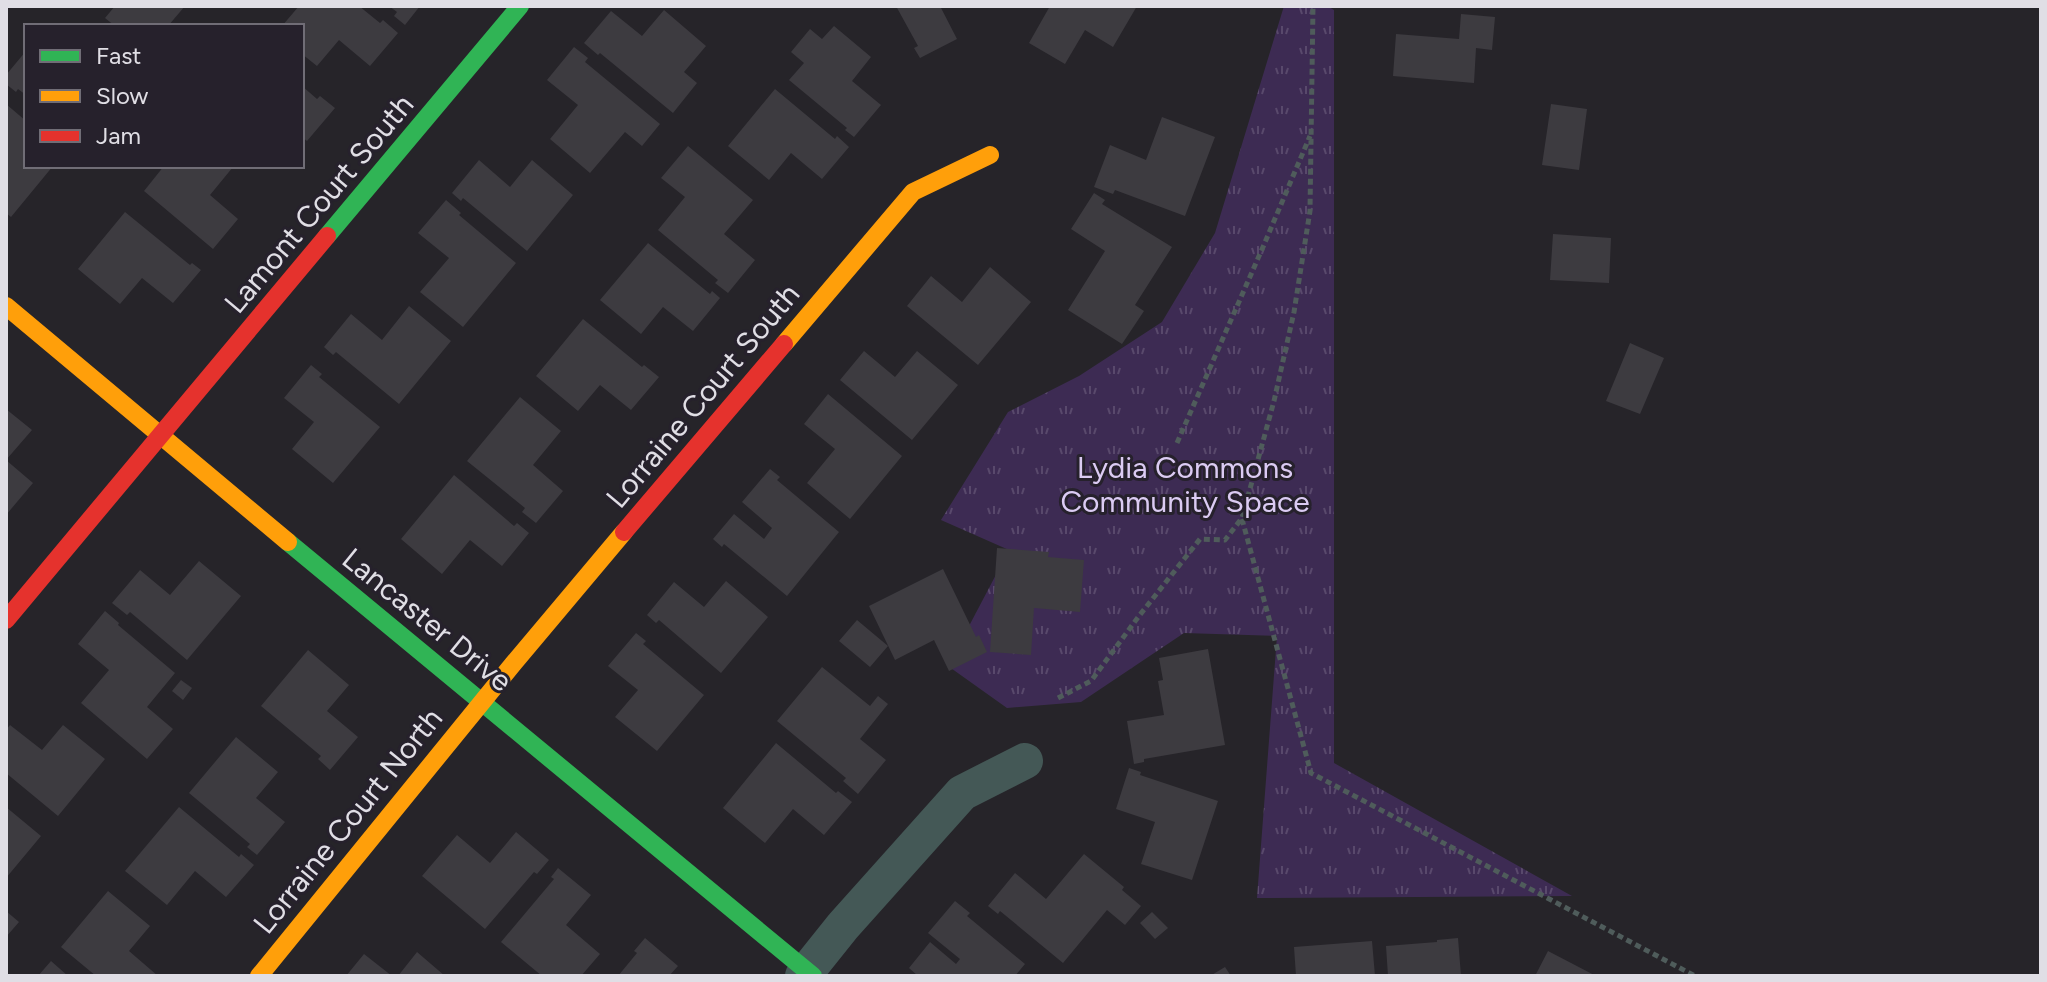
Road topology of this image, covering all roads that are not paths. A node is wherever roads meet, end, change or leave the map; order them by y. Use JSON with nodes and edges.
{"nodes":[{"id":1,"x":520,"y":6,"type":"edge"},
{"id":2,"x":990,"y":155,"type":"dead end"},
{"id":3,"x":6,"y":306,"type":"edge"},
{"id":4,"x":160,"y":437,"type":"junction"},
{"id":5,"x":6,"y":620,"type":"edge"},
{"id":6,"x":482,"y":701,"type":"junction"},
{"id":7,"x":1025,"y":761,"type":"dead end"},
{"id":8,"x":807,"y":974,"type":"edge"},
{"id":9,"x":259,"y":976,"type":"edge"}],
"edges":[{"from":1,"to":4,"type":"street","name":"Lamont Court South"},
{"from":2,"to":6,"type":"street","name":"Lorraine Court South"},
{"from":3,"to":4,"type":"street","name":"Lancaster Drive"},
{"from":4,"to":5,"type":"street","name":"Lamont Court South"},
{"from":4,"to":6,"type":"street","name":"Lancaster Drive"},
{"from":6,"to":8,"type":"street","name":"Lancaster Drive"},
{"from":6,"to":9,"type":"street","name":"Lorraine Court North"},
{"from":7,"to":8,"type":"street"}]}
